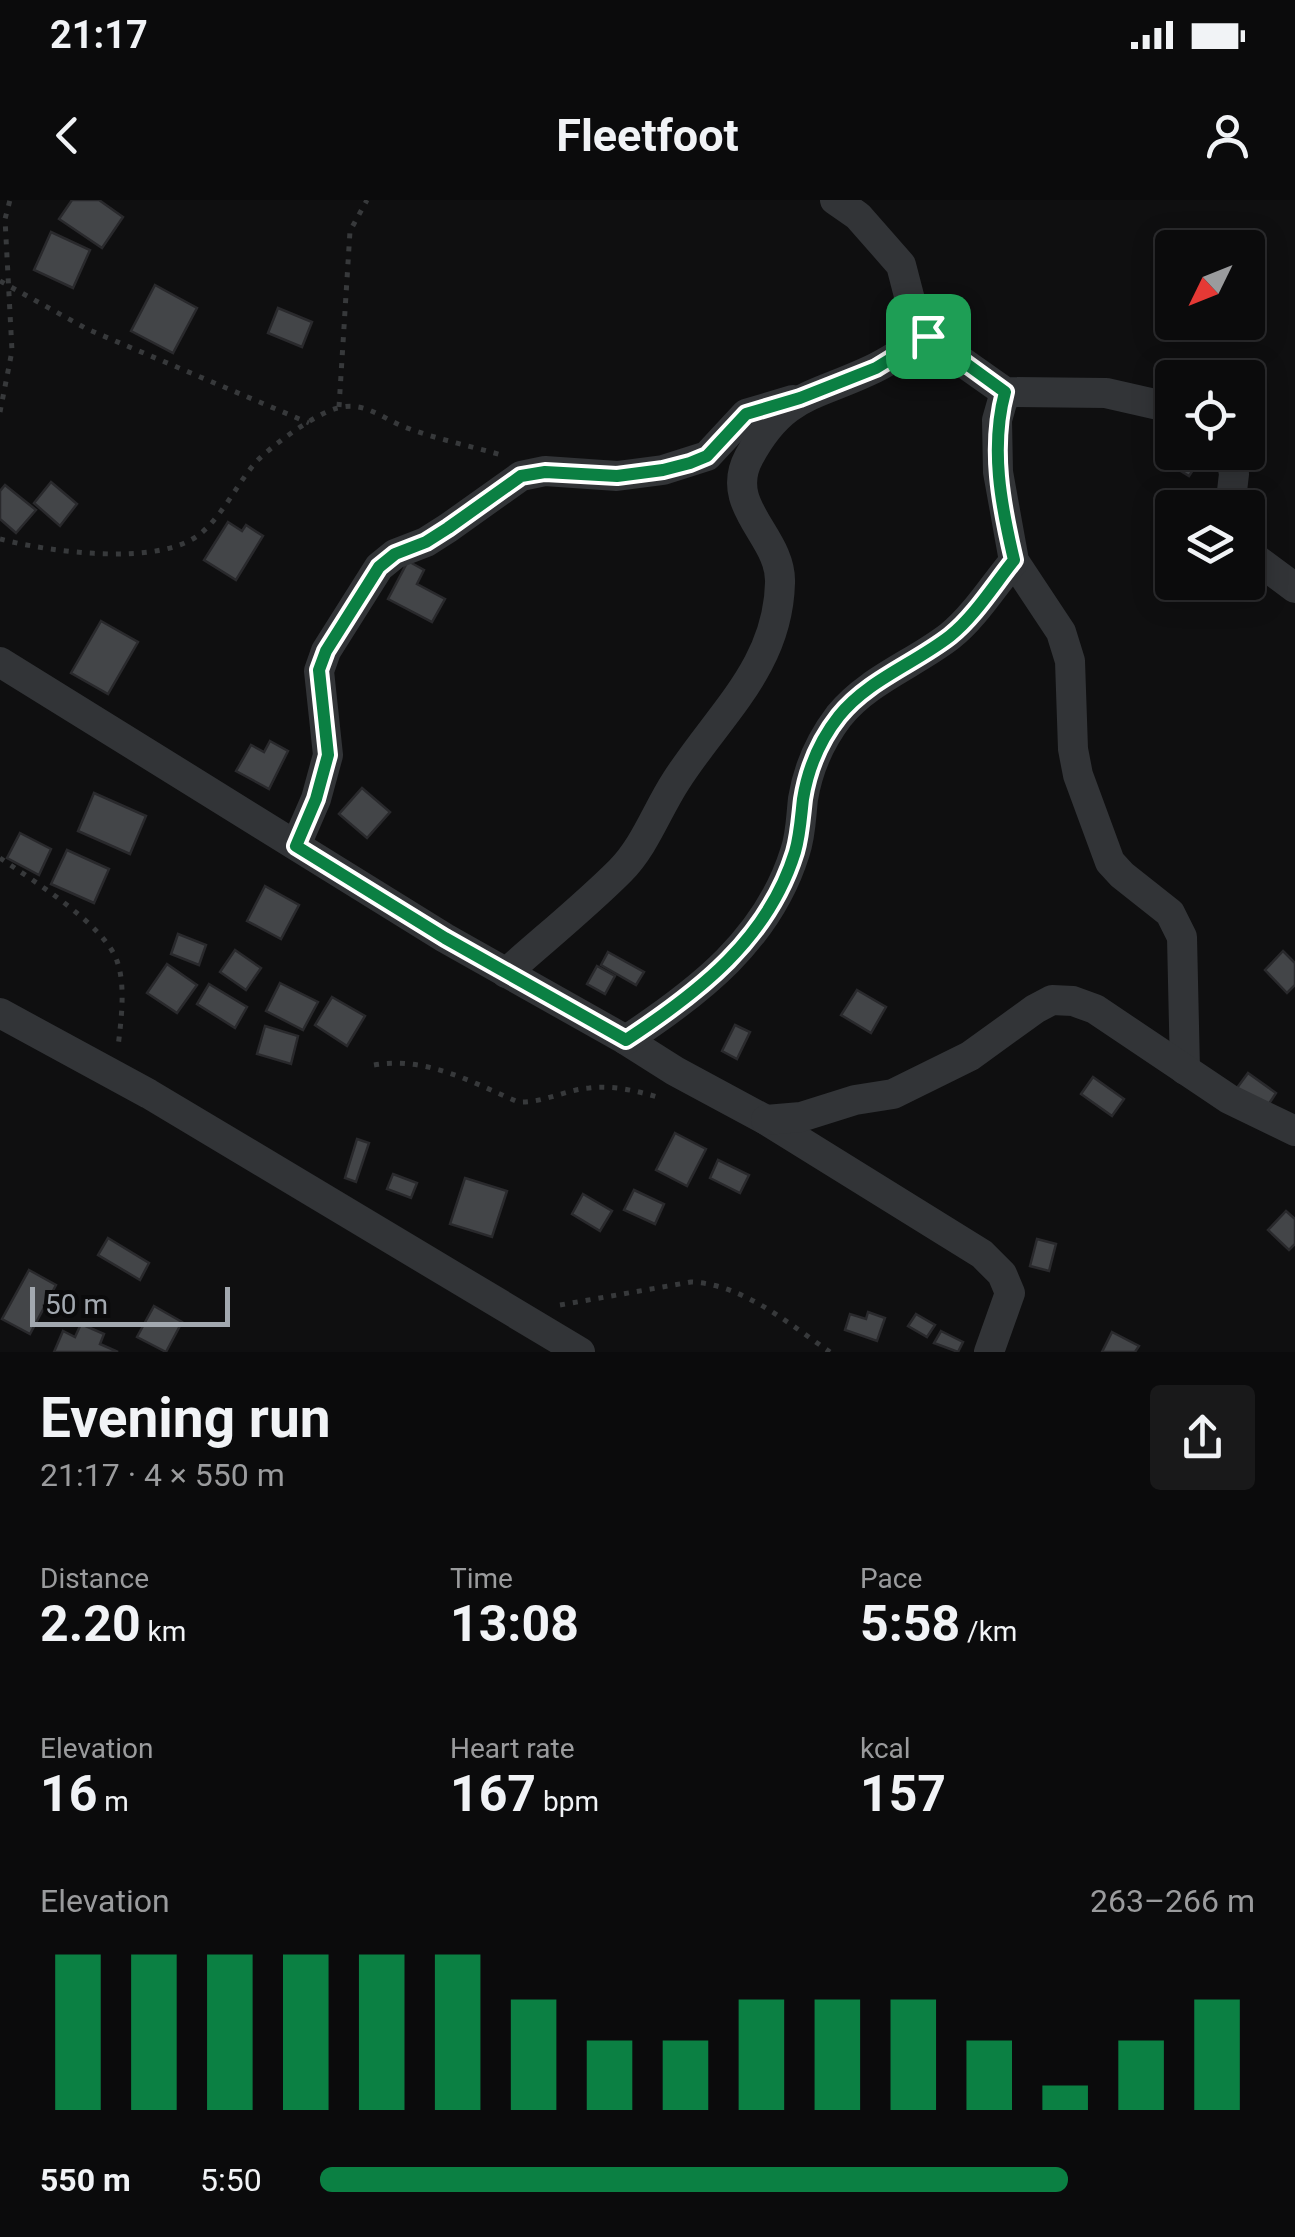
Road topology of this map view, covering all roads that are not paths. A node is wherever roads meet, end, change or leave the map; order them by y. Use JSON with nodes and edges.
{"nodes":[{"id":1,"x":835,"y":200,"type":"edge"},
{"id":2,"x":928,"y":336,"type":"junction"},
{"id":3,"x":1005,"y":392,"type":"junction"},
{"id":4,"x":800,"y":398,"type":"junction"},
{"id":5,"x":1155,"y":404,"type":"edge"},
{"id":6,"x":1014,"y":560,"type":"junction"},
{"id":7,"x":1265,"y":566,"type":"edge"},
{"id":8,"x":1295,"y":588,"type":"edge"},
{"id":9,"x":0,"y":662,"type":"edge"},
{"id":10,"x":296,"y":846,"type":"junction"},
{"id":11,"x":506,"y":973,"type":"junction"},
{"id":12,"x":0,"y":1013,"type":"edge"},
{"id":13,"x":626,"y":1040,"type":"junction"},
{"id":14,"x":1185,"y":1070,"type":"junction"},
{"id":15,"x":766,"y":1120,"type":"junction"},
{"id":16,"x":1295,"y":1131,"type":"edge"},
{"id":17,"x":580,"y":1352,"type":"edge"},
{"id":18,"x":990,"y":1352,"type":"edge"}],
"edges":[{"from":1,"to":2,"type":"street"},
{"from":2,"to":3,"type":"street"},
{"from":2,"to":4,"type":"street"},
{"from":3,"to":5,"type":"street"},
{"from":3,"to":6,"type":"street"},
{"from":4,"to":10,"type":"street"},
{"from":4,"to":11,"type":"street"},
{"from":6,"to":13,"type":"street"},
{"from":6,"to":14,"type":"street"},
{"from":7,"to":8,"type":"street"},
{"from":9,"to":10,"type":"street"},
{"from":10,"to":11,"type":"street"},
{"from":11,"to":13,"type":"street"},
{"from":12,"to":17,"type":"street"},
{"from":13,"to":15,"type":"street"},
{"from":14,"to":15,"type":"street"},
{"from":14,"to":16,"type":"street"},
{"from":15,"to":18,"type":"street"}]}
